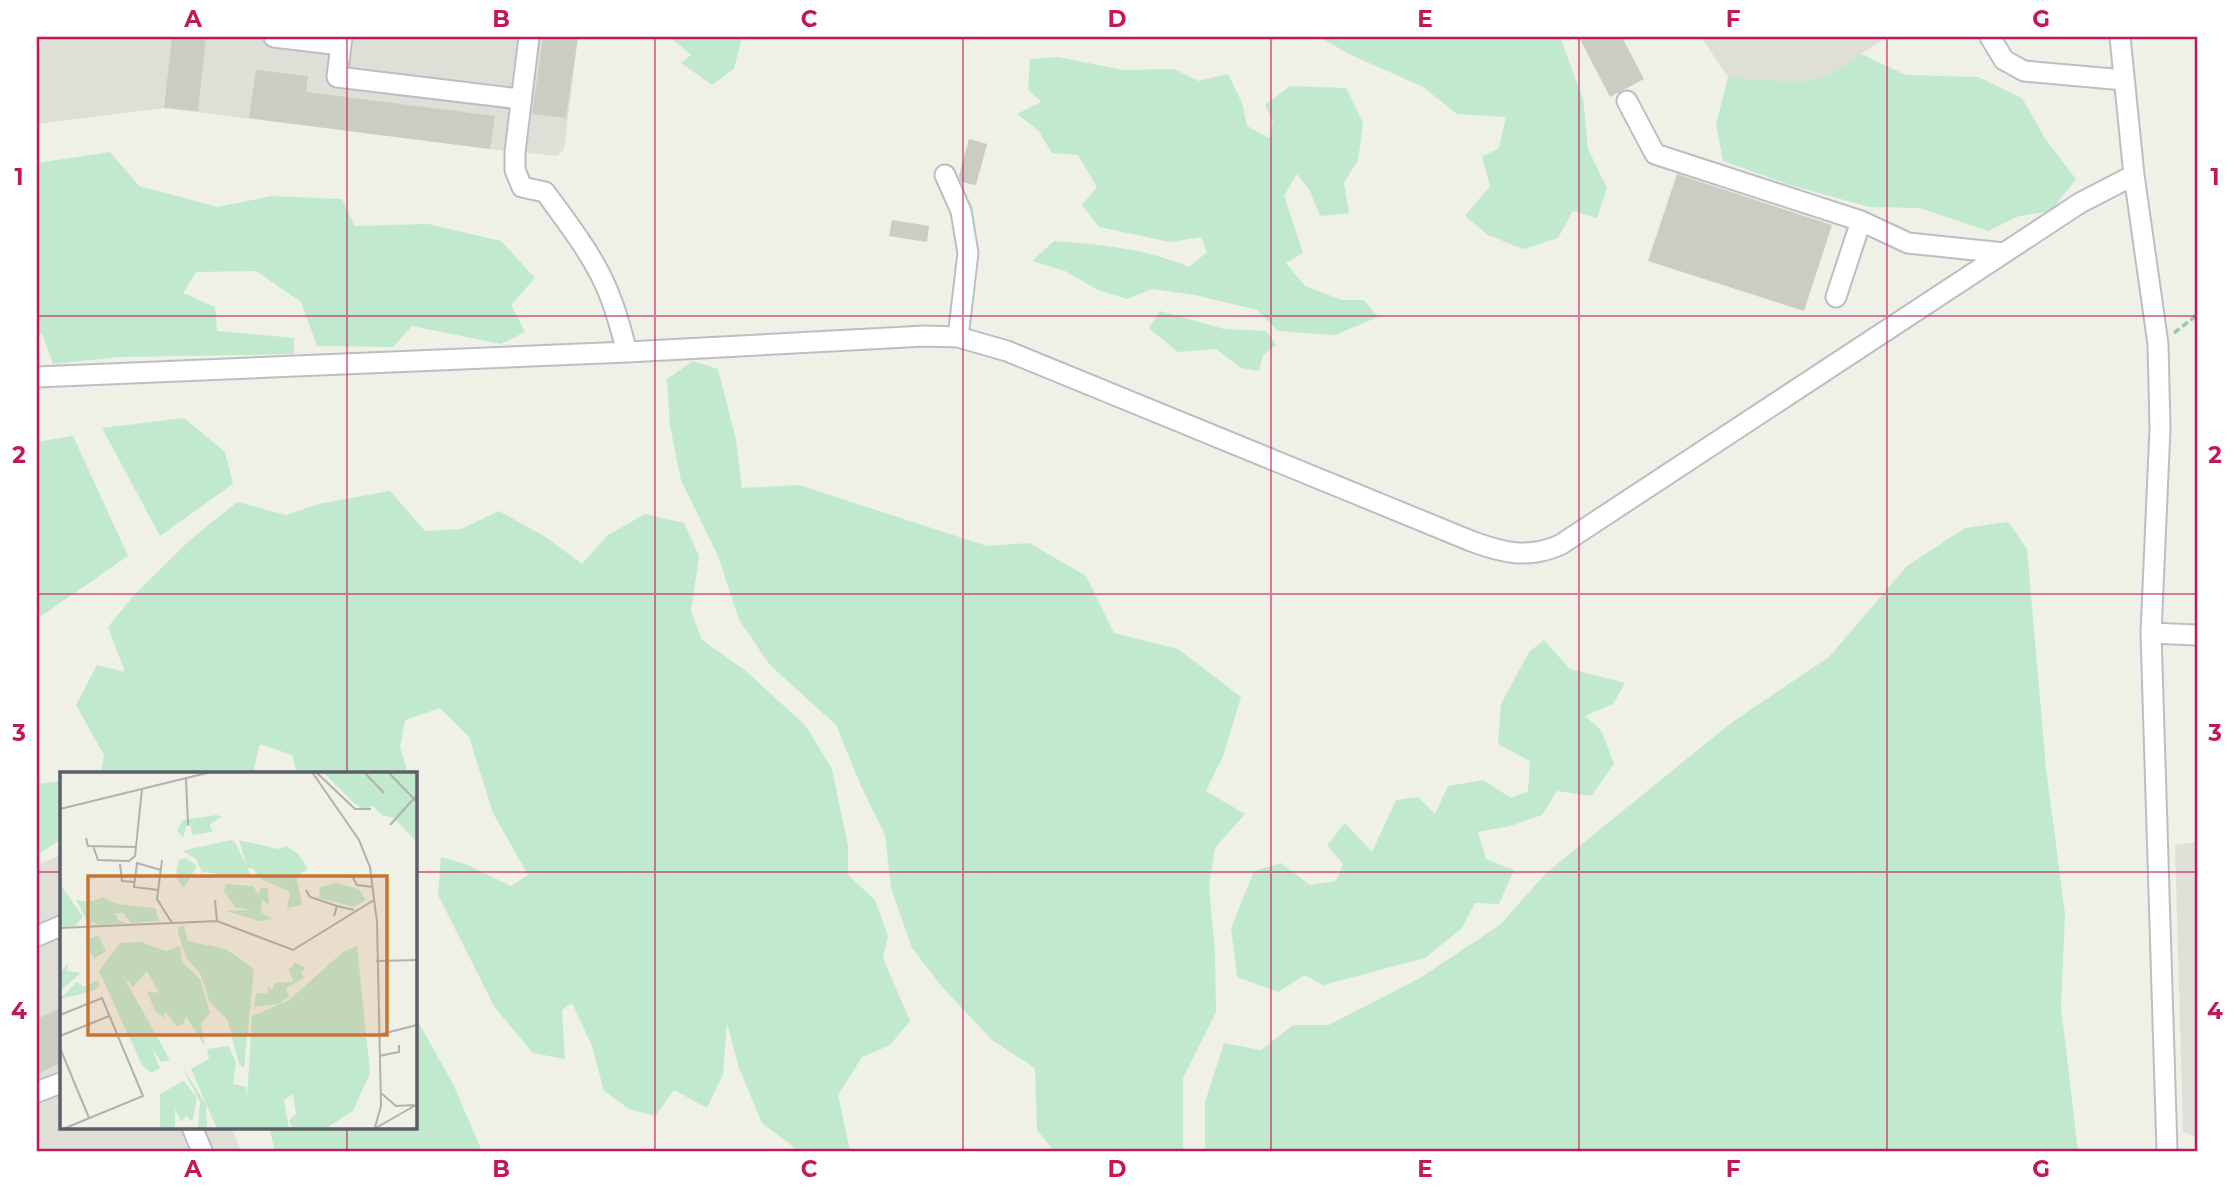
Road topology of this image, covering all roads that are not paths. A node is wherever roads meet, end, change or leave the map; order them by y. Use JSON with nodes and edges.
{"nodes":[{"id":1,"x":274,"y":37,"type":"edge"},
{"id":2,"x":529,"y":37,"type":"edge"},
{"id":3,"x":1990,"y":37,"type":"edge"},
{"id":4,"x":2120,"y":37,"type":"edge"},
{"id":5,"x":342,"y":41,"type":"edge"},
{"id":6,"x":2124,"y":80,"type":"junction"},
{"id":7,"x":520,"y":99,"type":"junction"},
{"id":8,"x":1627,"y":101,"type":"dead end"},
{"id":9,"x":945,"y":175,"type":"dead end"},
{"id":10,"x":2134,"y":175,"type":"junction"},
{"id":11,"x":1861,"y":221,"type":"junction"},
{"id":12,"x":2004,"y":253,"type":"junction"},
{"id":13,"x":1836,"y":297,"type":"dead end"},
{"id":14,"x":958,"y":337,"type":"junction"},
{"id":15,"x":627,"y":352,"type":"junction"},
{"id":16,"x":37,"y":377,"type":"edge"},
{"id":17,"x":2151,"y":632,"type":"junction"},
{"id":18,"x":2197,"y":635,"type":"edge"},
{"id":19,"x":60,"y":926,"type":"edge"},
{"id":20,"x":37,"y":936,"type":"edge"},
{"id":21,"x":60,"y":1083,"type":"edge"},
{"id":22,"x":37,"y":1092,"type":"edge"},
{"id":23,"x":192,"y":1128,"type":"edge"},
{"id":24,"x":202,"y":1151,"type":"edge"},
{"id":25,"x":2167,"y":1151,"type":"edge"}],
"edges":[{"from":1,"to":5,"type":"street"},
{"from":2,"to":7,"type":"street"},
{"from":3,"to":6,"type":"street"},
{"from":4,"to":6,"type":"street"},
{"from":5,"to":7,"type":"street"},
{"from":6,"to":10,"type":"street"},
{"from":7,"to":15,"type":"street"},
{"from":8,"to":11,"type":"street"},
{"from":9,"to":14,"type":"street"},
{"from":10,"to":12,"type":"street"},
{"from":10,"to":17,"type":"street"},
{"from":11,"to":12,"type":"street"},
{"from":11,"to":13,"type":"street"},
{"from":12,"to":14,"type":"street"},
{"from":14,"to":15,"type":"street"},
{"from":15,"to":16,"type":"street"},
{"from":17,"to":18,"type":"street"},
{"from":17,"to":25,"type":"street"},
{"from":19,"to":20,"type":"street"},
{"from":21,"to":22,"type":"street"},
{"from":23,"to":24,"type":"street"}]}
